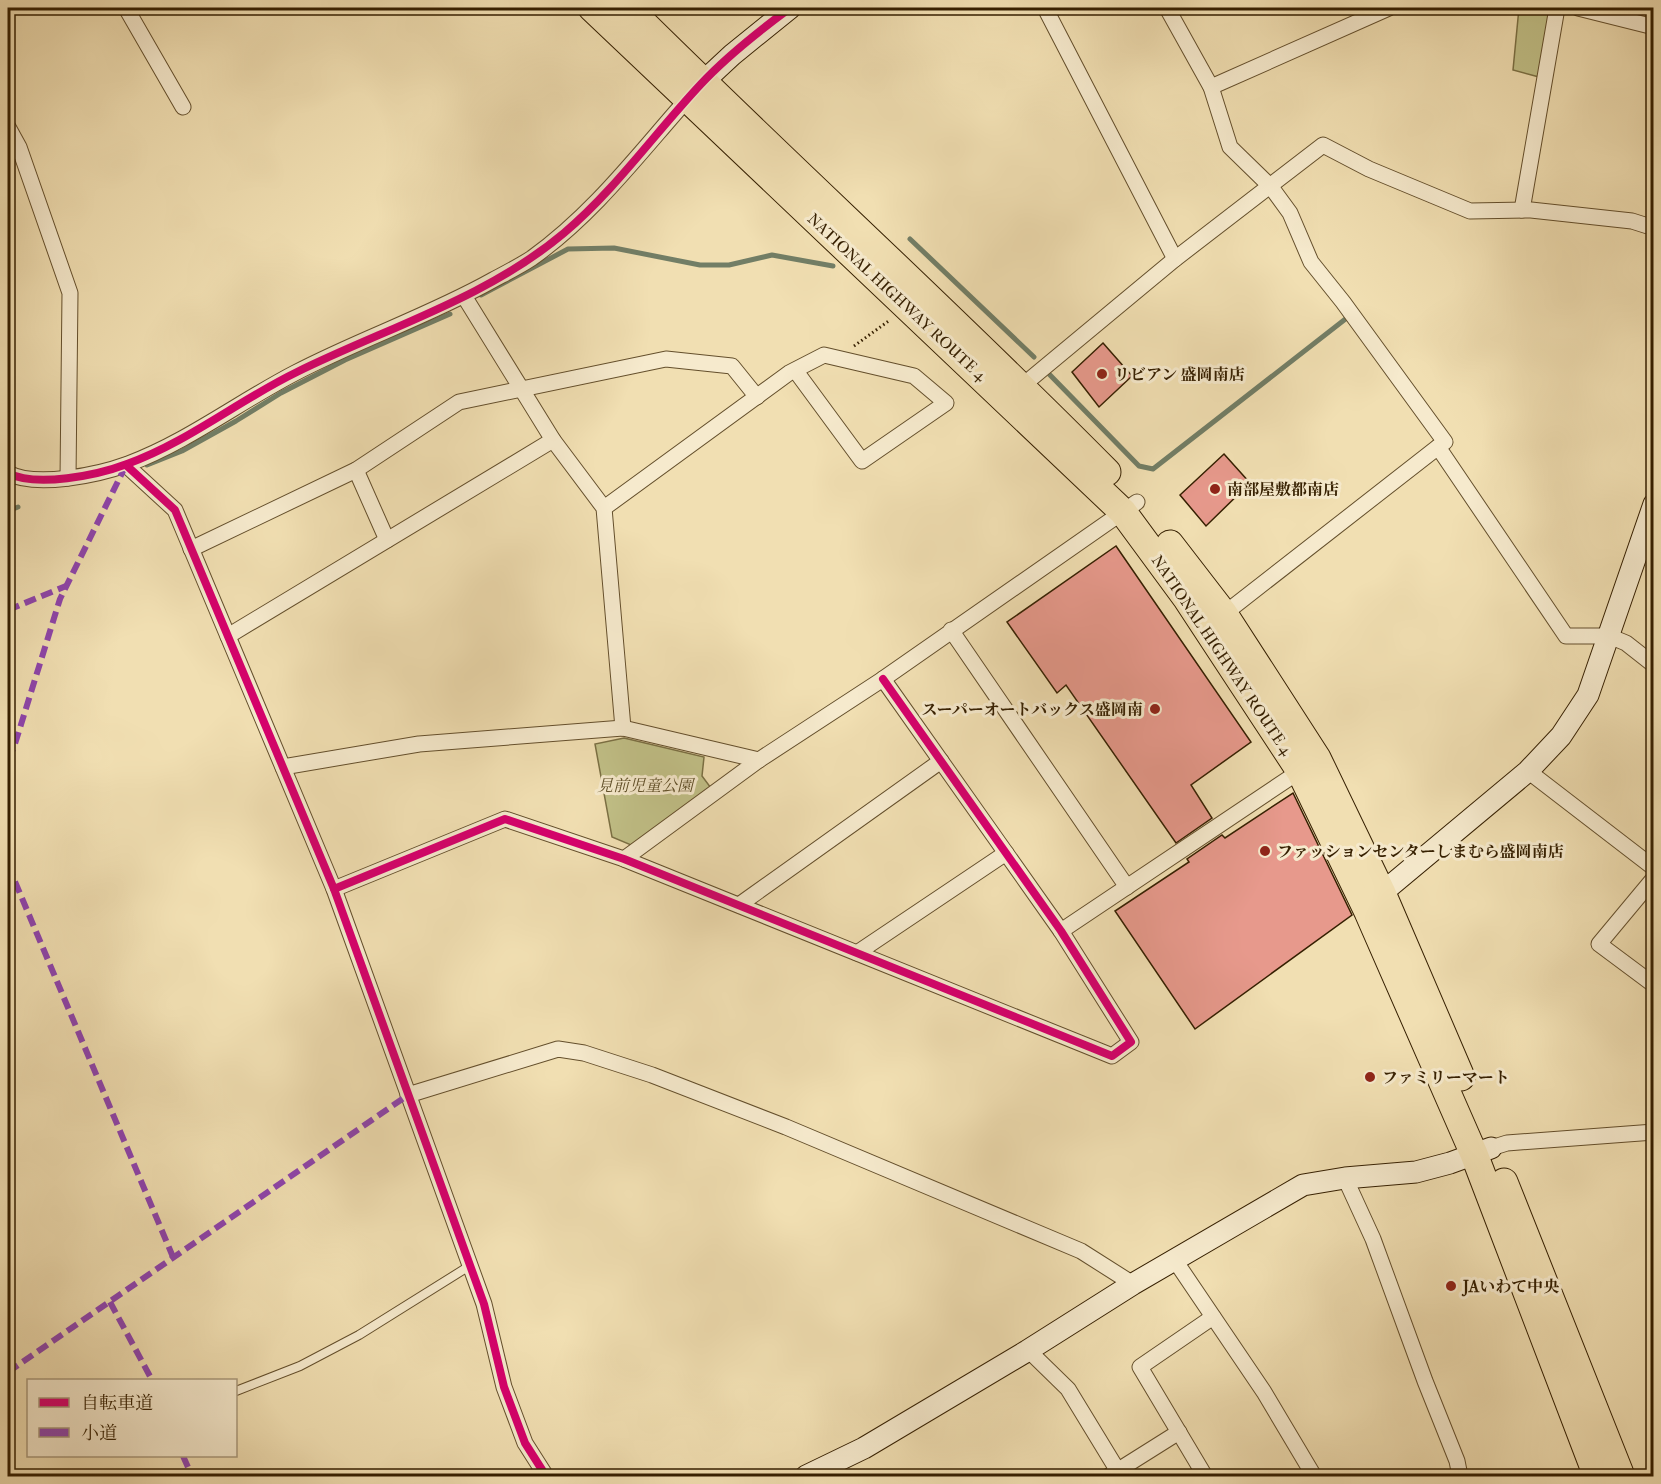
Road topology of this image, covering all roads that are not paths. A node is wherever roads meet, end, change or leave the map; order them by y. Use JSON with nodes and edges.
{"nodes":[{"id":1,"x":126,"y":8,"type":"edge"},
{"id":2,"x":592,"y":8,"type":"edge"},
{"id":3,"x":628,"y":8,"type":"edge"},
{"id":4,"x":1045,"y":8,"type":"edge"},
{"id":5,"x":1167,"y":8,"type":"edge"},
{"id":6,"x":1389,"y":8,"type":"edge"},
{"id":7,"x":1557,"y":8,"type":"edge"},
{"id":8,"x":1578,"y":8,"type":"edge"},
{"id":9,"x":787,"y":9,"type":"edge"},
{"id":10,"x":1653,"y":27,"type":"edge"},
{"id":11,"x":1211,"y":87,"type":"junction"},
{"id":12,"x":695,"y":90,"type":"junction"},
{"id":13,"x":183,"y":107,"type":"dead end"},
{"id":14,"x":8,"y":127,"type":"edge"},
{"id":15,"x":1271,"y":187,"type":"junction"},
{"id":16,"x":1522,"y":210,"type":"junction"},
{"id":17,"x":1653,"y":228,"type":"edge"},
{"id":18,"x":1175,"y":259,"type":"junction"},
{"id":19,"x":464,"y":296,"type":"junction"},
{"id":20,"x":795,"y":370,"type":"junction"},
{"id":21,"x":1022,"y":386,"type":"junction"},
{"id":22,"x":521,"y":388,"type":"junction"},
{"id":23,"x":757,"y":397,"type":"junction"},
{"id":24,"x":553,"y":440,"type":"junction"},
{"id":25,"x":1438,"y":447,"type":"junction"},
{"id":26,"x":126,"y":465,"type":"junction"},
{"id":27,"x":356,"y":470,"type":"junction"},
{"id":28,"x":8,"y":473,"type":"edge"},
{"id":29,"x":68,"y":478,"type":"junction"},
{"id":30,"x":1653,"y":504,"type":"edge"},
{"id":31,"x":1130,"y":507,"type":"junction"},
{"id":32,"x":604,"y":508,"type":"junction"},
{"id":33,"x":387,"y":540,"type":"junction"},
{"id":34,"x":191,"y":549,"type":"junction"},
{"id":35,"x":1224,"y":614,"type":"junction"},
{"id":36,"x":951,"y":630,"type":"junction"},
{"id":37,"x":228,"y":636,"type":"junction"},
{"id":38,"x":1609,"y":636,"type":"junction"},
{"id":39,"x":1653,"y":665,"type":"edge"},
{"id":40,"x":884,"y":679,"type":"junction"},
{"id":41,"x":623,"y":728,"type":"junction"},
{"id":42,"x":759,"y":760,"type":"junction"},
{"id":43,"x":941,"y":761,"type":"junction"},
{"id":44,"x":283,"y":767,"type":"junction"},
{"id":45,"x":1300,"y":771,"type":"junction"},
{"id":46,"x":1528,"y":771,"type":"junction"},
{"id":47,"x":1006,"y":853,"type":"junction"},
{"id":48,"x":624,"y":859,"type":"junction"},
{"id":49,"x":1653,"y":868,"type":"edge"},
{"id":50,"x":1653,"y":878,"type":"edge"},
{"id":51,"x":1127,"y":887,"type":"junction"},
{"id":52,"x":334,"y":890,"type":"junction"},
{"id":53,"x":1374,"y":900,"type":"junction"},
{"id":54,"x":739,"y":905,"type":"junction"},
{"id":55,"x":1061,"y":931,"type":"junction"},
{"id":56,"x":857,"y":953,"type":"junction"},
{"id":57,"x":1653,"y":985,"type":"edge"},
{"id":58,"x":408,"y":1095,"type":"junction"},
{"id":59,"x":1653,"y":1132,"type":"edge"},
{"id":60,"x":1482,"y":1151,"type":"junction"},
{"id":61,"x":1345,"y":1178,"type":"junction"},
{"id":62,"x":1174,"y":1259,"type":"junction"},
{"id":63,"x":471,"y":1265,"type":"junction"},
{"id":64,"x":1133,"y":1284,"type":"junction"},
{"id":65,"x":1213,"y":1317,"type":"junction"},
{"id":66,"x":1027,"y":1349,"type":"junction"},
{"id":67,"x":237,"y":1391,"type":"edge"},
{"id":68,"x":1179,"y":1432,"type":"junction"},
{"id":69,"x":1116,"y":1475,"type":"edge"},
{"id":70,"x":546,"y":1476,"type":"edge"},
{"id":71,"x":806,"y":1476,"type":"edge"},
{"id":72,"x":1205,"y":1476,"type":"edge"},
{"id":73,"x":1314,"y":1476,"type":"edge"},
{"id":74,"x":1460,"y":1476,"type":"edge"},
{"id":75,"x":1597,"y":1476,"type":"edge"},
{"id":76,"x":1621,"y":1476,"type":"edge"}],
"edges":[{"from":1,"to":13,"type":"street"},
{"from":2,"to":12,"type":"highway","name":"NATIONAL HIGHWAY ROUTE 4"},
{"from":3,"to":12,"type":"highway","name":"NATIONAL HIGHWAY ROUTE 4"},
{"from":4,"to":18,"type":"street"},
{"from":5,"to":11,"type":"street"},
{"from":6,"to":11,"type":"street"},
{"from":7,"to":16,"type":"street"},
{"from":8,"to":10,"type":"street"},
{"from":9,"to":12,"type":"street"},
{"from":11,"to":15,"type":"street"},
{"from":12,"to":19,"type":"street"},
{"from":12,"to":21,"type":"highway","name":"NATIONAL HIGHWAY ROUTE 4"},
{"from":12,"to":31,"type":"highway","name":"NATIONAL HIGHWAY ROUTE 4"},
{"from":14,"to":29,"type":"street"},
{"from":15,"to":16,"type":"street"},
{"from":15,"to":18,"type":"street"},
{"from":15,"to":25,"type":"street"},
{"from":16,"to":17,"type":"street"},
{"from":18,"to":21,"type":"street"},
{"from":19,"to":22,"type":"street"},
{"from":19,"to":26,"type":"street"},
{"from":20,"to":20,"type":"street"},
{"from":20,"to":23,"type":"street"},
{"from":21,"to":31,"type":"highway","name":"NATIONAL HIGHWAY ROUTE 4"},
{"from":22,"to":23,"type":"street"},
{"from":22,"to":24,"type":"street"},
{"from":22,"to":27,"type":"street"},
{"from":23,"to":32,"type":"street"},
{"from":24,"to":32,"type":"street"},
{"from":24,"to":33,"type":"street"},
{"from":25,"to":35,"type":"street"},
{"from":25,"to":38,"type":"street"},
{"from":26,"to":29,"type":"street"},
{"from":26,"to":34,"type":"street"},
{"from":27,"to":33,"type":"street"},
{"from":27,"to":34,"type":"street"},
{"from":28,"to":29,"type":"street"},
{"from":30,"to":38,"type":"street"},
{"from":31,"to":35,"type":"highway","name":"NATIONAL HIGHWAY ROUTE 4"},
{"from":31,"to":36,"type":"street"},
{"from":31,"to":45,"type":"highway","name":"NATIONAL HIGHWAY ROUTE 4"},
{"from":32,"to":41,"type":"street"},
{"from":33,"to":37,"type":"street"},
{"from":34,"to":37,"type":"street"},
{"from":35,"to":53,"type":"highway","name":"NATIONAL HIGHWAY ROUTE 4"},
{"from":36,"to":40,"type":"street"},
{"from":36,"to":51,"type":"street"},
{"from":37,"to":44,"type":"street"},
{"from":38,"to":39,"type":"street"},
{"from":38,"to":46,"type":"street"},
{"from":40,"to":42,"type":"street"},
{"from":40,"to":43,"type":"street"},
{"from":41,"to":42,"type":"street"},
{"from":41,"to":44,"type":"street"},
{"from":42,"to":48,"type":"street"},
{"from":43,"to":47,"type":"street"},
{"from":43,"to":54,"type":"street"},
{"from":44,"to":52,"type":"street"},
{"from":45,"to":51,"type":"street"},
{"from":45,"to":53,"type":"highway","name":"NATIONAL HIGHWAY ROUTE 4"},
{"from":46,"to":49,"type":"street"},
{"from":46,"to":53,"type":"street"},
{"from":47,"to":55,"type":"street"},
{"from":47,"to":56,"type":"street"},
{"from":48,"to":52,"type":"street"},
{"from":48,"to":54,"type":"street"},
{"from":50,"to":57,"type":"street"},
{"from":51,"to":55,"type":"street"},
{"from":52,"to":58,"type":"street"},
{"from":53,"to":60,"type":"highway","name":"NATIONAL HIGHWAY ROUTE 4"},
{"from":54,"to":56,"type":"street"},
{"from":55,"to":56,"type":"street"},
{"from":58,"to":63,"type":"street"},
{"from":58,"to":64,"type":"street"},
{"from":59,"to":60,"type":"street"},
{"from":60,"to":61,"type":"street"},
{"from":60,"to":75,"type":"highway","name":"NATIONAL HIGHWAY ROUTE 4"},
{"from":60,"to":76,"type":"highway","name":"NATIONAL HIGHWAY ROUTE 4"},
{"from":61,"to":62,"type":"street"},
{"from":61,"to":74,"type":"street"},
{"from":62,"to":64,"type":"street"},
{"from":62,"to":65,"type":"street"},
{"from":63,"to":67,"type":"lane"},
{"from":63,"to":70,"type":"street"},
{"from":64,"to":66,"type":"street"},
{"from":65,"to":68,"type":"street"},
{"from":65,"to":73,"type":"street"},
{"from":66,"to":69,"type":"street"},
{"from":66,"to":71,"type":"street"},
{"from":68,"to":69,"type":"street"},
{"from":68,"to":72,"type":"street"}]}
